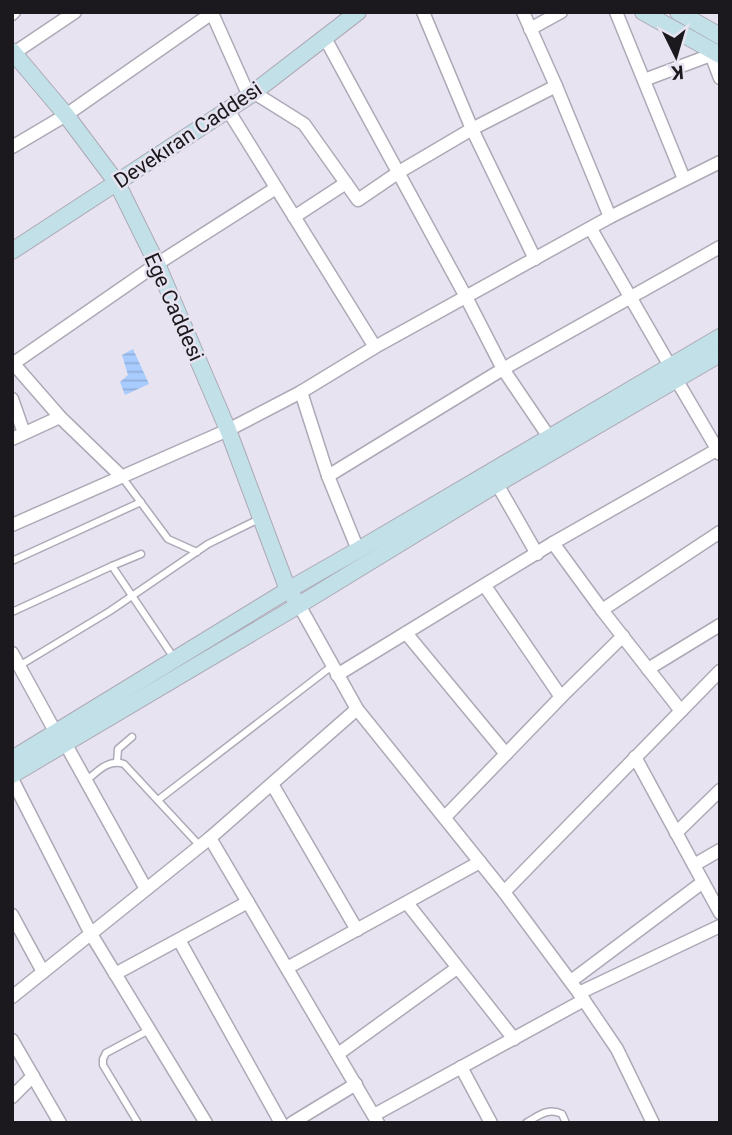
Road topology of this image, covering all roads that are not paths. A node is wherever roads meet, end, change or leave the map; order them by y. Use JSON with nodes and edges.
{"nodes":[{"id":1,"x":75,"y":12,"type":"edge"},
{"id":2,"x":358,"y":12,"type":"edge"},
{"id":3,"x":423,"y":12,"type":"edge"},
{"id":4,"x":523,"y":12,"type":"edge"},
{"id":5,"x":561,"y":12,"type":"edge"},
{"id":6,"x":616,"y":12,"type":"edge"},
{"id":7,"x":643,"y":12,"type":"edge"},
{"id":8,"x":678,"y":12,"type":"edge"},
{"id":9,"x":212,"y":13,"type":"edge"},
{"id":10,"x":530,"y":29,"type":"junction"},
{"id":11,"x":720,"y":36,"type":"edge"},
{"id":12,"x":325,"y":38,"type":"junction"},
{"id":13,"x":13,"y":52,"type":"edge"},
{"id":14,"x":713,"y":53,"type":"edge"},
{"id":15,"x":720,"y":78,"type":"edge"},
{"id":16,"x":644,"y":80,"type":"junction"},
{"id":17,"x":556,"y":86,"type":"junction"},
{"id":18,"x":251,"y":94,"type":"junction"},
{"id":19,"x":228,"y":110,"type":"junction"},
{"id":20,"x":66,"y":116,"type":"junction"},
{"id":21,"x":472,"y":129,"type":"junction"},
{"id":22,"x":12,"y":148,"type":"edge"},
{"id":23,"x":718,"y":166,"type":"edge"},
{"id":24,"x":398,"y":173,"type":"junction"},
{"id":25,"x":684,"y":178,"type":"junction"},
{"id":26,"x":117,"y":183,"type":"junction"},
{"id":27,"x":346,"y":183,"type":"junction"},
{"id":28,"x":276,"y":188,"type":"junction"},
{"id":29,"x":294,"y":217,"type":"junction"},
{"id":30,"x":610,"y":217,"type":"junction"},
{"id":31,"x":591,"y":229,"type":"junction"},
{"id":32,"x":720,"y":247,"type":"edge"},
{"id":33,"x":12,"y":251,"type":"edge"},
{"id":34,"x":535,"y":260,"type":"junction"},
{"id":35,"x":157,"y":264,"type":"junction"},
{"id":36,"x":466,"y":297,"type":"junction"},
{"id":37,"x":630,"y":297,"type":"junction"},
{"id":38,"x":720,"y":337,"type":"edge"},
{"id":39,"x":375,"y":347,"type":"junction"},
{"id":40,"x":720,"y":354,"type":"edge"},
{"id":41,"x":13,"y":363,"type":"edge"},
{"id":42,"x":503,"y":369,"type":"junction"},
{"id":43,"x":673,"y":372,"type":"junction"},
{"id":44,"x":301,"y":392,"type":"junction"},
{"id":45,"x":12,"y":399,"type":"edge"},
{"id":46,"x":60,"y":417,"type":"junction"},
{"id":47,"x":228,"y":430,"type":"junction"},
{"id":48,"x":18,"y":436,"type":"edge"},
{"id":49,"x":549,"y":437,"type":"junction"},
{"id":50,"x":719,"y":451,"type":"edge"},
{"id":51,"x":328,"y":476,"type":"junction"},
{"id":52,"x":122,"y":477,"type":"junction"},
{"id":53,"x":497,"y":484,"type":"junction"},
{"id":54,"x":141,"y":502,"type":"junction"},
{"id":55,"x":261,"y":518,"type":"junction"},
{"id":56,"x":12,"y":525,"type":"edge"},
{"id":57,"x":720,"y":532,"type":"edge"},
{"id":58,"x":553,"y":543,"type":"junction"},
{"id":59,"x":358,"y":550,"type":"junction"},
{"id":60,"x":197,"y":552,"type":"junction"},
{"id":61,"x":141,"y":554,"type":"dead end"},
{"id":62,"x":537,"y":554,"type":"junction"},
{"id":63,"x":12,"y":561,"type":"edge"},
{"id":64,"x":112,"y":566,"type":"junction"},
{"id":65,"x":485,"y":586,"type":"junction"},
{"id":66,"x":288,"y":590,"type":"junction"},
{"id":67,"x":132,"y":596,"type":"junction"},
{"id":68,"x":299,"y":605,"type":"junction"},
{"id":69,"x":602,"y":610,"type":"junction"},
{"id":70,"x":12,"y":612,"type":"edge"},
{"id":71,"x":720,"y":625,"type":"edge"},
{"id":72,"x":405,"y":633,"type":"junction"},
{"id":73,"x":623,"y":636,"type":"junction"},
{"id":74,"x":12,"y":653,"type":"edge"},
{"id":75,"x":175,"y":659,"type":"junction"},
{"id":76,"x":19,"y":666,"type":"junction"},
{"id":77,"x":648,"y":669,"type":"junction"},
{"id":78,"x":335,"y":671,"type":"junction"},
{"id":79,"x":720,"y":671,"type":"edge"},
{"id":80,"x":561,"y":696,"type":"junction"},
{"id":81,"x":357,"y":709,"type":"junction"},
{"id":82,"x":681,"y":711,"type":"junction"},
{"id":83,"x":132,"y":737,"type":"dead end"},
{"id":84,"x":60,"y":738,"type":"junction"},
{"id":85,"x":506,"y":754,"type":"junction"},
{"id":86,"x":635,"y":757,"type":"junction"},
{"id":87,"x":12,"y":759,"type":"edge"},
{"id":88,"x":117,"y":762,"type":"junction"},
{"id":89,"x":12,"y":777,"type":"edge"},
{"id":90,"x":86,"y":781,"type":"junction"},
{"id":91,"x":272,"y":784,"type":"junction"},
{"id":92,"x":720,"y":790,"type":"edge"},
{"id":93,"x":158,"y":800,"type":"junction"},
{"id":94,"x":445,"y":817,"type":"junction"},
{"id":95,"x":676,"y":833,"type":"junction"},
{"id":96,"x":205,"y":842,"type":"junction"},
{"id":97,"x":720,"y":850,"type":"edge"},
{"id":98,"x":480,"y":862,"type":"junction"},
{"id":99,"x":694,"y":865,"type":"junction"},
{"id":100,"x":703,"y":882,"type":"junction"},
{"id":101,"x":146,"y":889,"type":"junction"},
{"id":102,"x":504,"y":892,"type":"junction"},
{"id":103,"x":248,"y":902,"type":"junction"},
{"id":104,"x":407,"y":903,"type":"junction"},
{"id":105,"x":720,"y":913,"type":"edge"},
{"id":106,"x":12,"y":915,"type":"edge"},
{"id":107,"x":720,"y":926,"type":"edge"},
{"id":108,"x":357,"y":930,"type":"junction"},
{"id":109,"x":91,"y":934,"type":"junction"},
{"id":110,"x":179,"y":940,"type":"junction"},
{"id":111,"x":286,"y":968,"type":"junction"},
{"id":112,"x":457,"y":968,"type":"junction"},
{"id":113,"x":43,"y":972,"type":"junction"},
{"id":114,"x":115,"y":974,"type":"junction"},
{"id":115,"x":571,"y":981,"type":"junction"},
{"id":116,"x":581,"y":996,"type":"junction"},
{"id":117,"x":12,"y":997,"type":"edge"},
{"id":118,"x":149,"y":1030,"type":"junction"},
{"id":119,"x":514,"y":1039,"type":"junction"},
{"id":120,"x":12,"y":1040,"type":"edge"},
{"id":121,"x":338,"y":1054,"type":"junction"},
{"id":122,"x":461,"y":1067,"type":"junction"},
{"id":123,"x":33,"y":1076,"type":"junction"},
{"id":124,"x":356,"y":1084,"type":"junction"},
{"id":125,"x":12,"y":1097,"type":"edge"},
{"id":126,"x":376,"y":1119,"type":"edge"},
{"id":127,"x":651,"y":1119,"type":"edge"},
{"id":128,"x":60,"y":1123,"type":"edge"},
{"id":129,"x":138,"y":1123,"type":"edge"},
{"id":130,"x":206,"y":1123,"type":"edge"},
{"id":131,"x":281,"y":1123,"type":"edge"},
{"id":132,"x":292,"y":1123,"type":"edge"},
{"id":133,"x":491,"y":1123,"type":"edge"},
{"id":134,"x":526,"y":1123,"type":"edge"},
{"id":135,"x":566,"y":1123,"type":"edge"},
{"id":136,"x":636,"y":1123,"type":"edge"}],
"edges":[{"from":1,"to":13,"type":"street"},
{"from":2,"to":12,"type":"main road","name":"Devekıran Caddesi"},
{"from":3,"to":21,"type":"street"},
{"from":4,"to":10,"type":"street"},
{"from":5,"to":10,"type":"street"},
{"from":6,"to":16,"type":"street"},
{"from":7,"to":14,"type":"main road"},
{"from":8,"to":11,"type":"main road"},
{"from":9,"to":18,"type":"street"},
{"from":9,"to":20,"type":"street"},
{"from":10,"to":17,"type":"street"},
{"from":12,"to":18,"type":"main road","name":"Devekıran Caddesi"},
{"from":12,"to":24,"type":"street"},
{"from":13,"to":20,"type":"main road","name":"Ege Caddesi"},
{"from":14,"to":15,"type":"street"},
{"from":14,"to":16,"type":"street"},
{"from":16,"to":25,"type":"street"},
{"from":17,"to":21,"type":"street"},
{"from":17,"to":30,"type":"street"},
{"from":18,"to":19,"type":"main road","name":"Devekıran Caddesi"},
{"from":18,"to":27,"type":"street"},
{"from":19,"to":26,"type":"main road","name":"Devekıran Caddesi"},
{"from":19,"to":28,"type":"street"},
{"from":20,"to":22,"type":"street"},
{"from":20,"to":26,"type":"main road","name":"Ege Caddesi"},
{"from":21,"to":24,"type":"street"},
{"from":21,"to":34,"type":"street"},
{"from":23,"to":25,"type":"street"},
{"from":24,"to":27,"type":"street"},
{"from":24,"to":36,"type":"street"},
{"from":25,"to":30,"type":"street"},
{"from":26,"to":33,"type":"main road","name":"Devekıran Caddesi"},
{"from":26,"to":35,"type":"main road","name":"Ege Caddesi"},
{"from":27,"to":29,"type":"street"},
{"from":28,"to":29,"type":"street"},
{"from":28,"to":35,"type":"street"},
{"from":29,"to":39,"type":"street"},
{"from":30,"to":31,"type":"street"},
{"from":31,"to":34,"type":"street"},
{"from":31,"to":37,"type":"street"},
{"from":32,"to":37,"type":"street"},
{"from":34,"to":36,"type":"street"},
{"from":35,"to":41,"type":"street"},
{"from":35,"to":47,"type":"main road","name":"Ege Caddesi"},
{"from":36,"to":39,"type":"street"},
{"from":36,"to":42,"type":"street"},
{"from":37,"to":42,"type":"street"},
{"from":37,"to":43,"type":"street"},
{"from":38,"to":43,"type":"main road"},
{"from":39,"to":44,"type":"street"},
{"from":40,"to":43,"type":"main road"},
{"from":41,"to":46,"type":"street"},
{"from":42,"to":49,"type":"street"},
{"from":42,"to":51,"type":"street"},
{"from":43,"to":49,"type":"main road"},
{"from":43,"to":50,"type":"street"},
{"from":43,"to":53,"type":"main road"},
{"from":44,"to":47,"type":"street"},
{"from":44,"to":51,"type":"street"},
{"from":45,"to":48,"type":"street"},
{"from":46,"to":48,"type":"street"},
{"from":46,"to":52,"type":"street"},
{"from":47,"to":52,"type":"street"},
{"from":47,"to":55,"type":"main road","name":"Ege Caddesi"},
{"from":49,"to":59,"type":"main road"},
{"from":50,"to":58,"type":"street"},
{"from":51,"to":59,"type":"street"},
{"from":52,"to":54,"type":"lane"},
{"from":52,"to":56,"type":"street"},
{"from":53,"to":62,"type":"street"},
{"from":53,"to":68,"type":"main road"},
{"from":54,"to":60,"type":"lane"},
{"from":54,"to":63,"type":"lane"},
{"from":55,"to":60,"type":"lane"},
{"from":55,"to":66,"type":"main road","name":"Ege Caddesi"},
{"from":57,"to":69,"type":"street"},
{"from":58,"to":62,"type":"street"},
{"from":58,"to":69,"type":"street"},
{"from":59,"to":66,"type":"main road"},
{"from":60,"to":67,"type":"lane"},
{"from":61,"to":64,"type":"lane"},
{"from":62,"to":65,"type":"street"},
{"from":64,"to":67,"type":"lane"},
{"from":64,"to":70,"type":"lane"},
{"from":65,"to":72,"type":"street"},
{"from":65,"to":80,"type":"street"},
{"from":66,"to":68,"type":"main road","name":"Ege Caddesi"},
{"from":66,"to":75,"type":"main road"},
{"from":67,"to":75,"type":"lane"},
{"from":67,"to":76,"type":"lane"},
{"from":68,"to":78,"type":"street"},
{"from":68,"to":84,"type":"main road"},
{"from":69,"to":73,"type":"street"},
{"from":71,"to":77,"type":"street"},
{"from":72,"to":78,"type":"street"},
{"from":72,"to":85,"type":"street"},
{"from":73,"to":77,"type":"street"},
{"from":73,"to":80,"type":"street"},
{"from":74,"to":76,"type":"street"},
{"from":75,"to":84,"type":"main road"},
{"from":76,"to":84,"type":"street"},
{"from":77,"to":82,"type":"street"},
{"from":78,"to":81,"type":"street"},
{"from":78,"to":93,"type":"lane"},
{"from":79,"to":82,"type":"street"},
{"from":80,"to":85,"type":"street"},
{"from":81,"to":91,"type":"street"},
{"from":81,"to":94,"type":"street"},
{"from":82,"to":86,"type":"street"},
{"from":83,"to":88,"type":"lane"},
{"from":84,"to":87,"type":"main road"},
{"from":84,"to":89,"type":"main road"},
{"from":84,"to":90,"type":"street"},
{"from":85,"to":94,"type":"street"},
{"from":86,"to":95,"type":"street"},
{"from":86,"to":102,"type":"street"},
{"from":88,"to":90,"type":"lane"},
{"from":88,"to":93,"type":"lane"},
{"from":89,"to":109,"type":"street"},
{"from":90,"to":101,"type":"street"},
{"from":91,"to":96,"type":"street"},
{"from":91,"to":108,"type":"street"},
{"from":92,"to":95,"type":"street"},
{"from":93,"to":96,"type":"lane"},
{"from":94,"to":98,"type":"street"},
{"from":95,"to":99,"type":"street"},
{"from":96,"to":101,"type":"street"},
{"from":96,"to":103,"type":"street"},
{"from":97,"to":99,"type":"street"},
{"from":98,"to":102,"type":"street"},
{"from":98,"to":104,"type":"street"},
{"from":99,"to":100,"type":"street"},
{"from":100,"to":105,"type":"street"},
{"from":100,"to":115,"type":"street"},
{"from":101,"to":109,"type":"street"},
{"from":102,"to":115,"type":"street"},
{"from":103,"to":110,"type":"street"},
{"from":103,"to":111,"type":"street"},
{"from":104,"to":108,"type":"street"},
{"from":104,"to":112,"type":"street"},
{"from":106,"to":113,"type":"street"},
{"from":107,"to":116,"type":"street"},
{"from":108,"to":111,"type":"street"},
{"from":109,"to":113,"type":"street"},
{"from":109,"to":114,"type":"street"},
{"from":110,"to":114,"type":"street"},
{"from":110,"to":131,"type":"street"},
{"from":111,"to":121,"type":"street"},
{"from":112,"to":119,"type":"street"},
{"from":112,"to":121,"type":"street"},
{"from":113,"to":117,"type":"street"},
{"from":114,"to":118,"type":"street"},
{"from":115,"to":116,"type":"street"},
{"from":116,"to":119,"type":"street"},
{"from":116,"to":127,"type":"street"},
{"from":118,"to":129,"type":"lane"},
{"from":118,"to":130,"type":"street"},
{"from":119,"to":122,"type":"street"},
{"from":120,"to":123,"type":"street"},
{"from":121,"to":124,"type":"street"},
{"from":122,"to":126,"type":"street"},
{"from":122,"to":133,"type":"street"},
{"from":123,"to":125,"type":"street"},
{"from":123,"to":128,"type":"street"},
{"from":124,"to":126,"type":"street"},
{"from":124,"to":132,"type":"street"},
{"from":127,"to":136,"type":"street"},
{"from":134,"to":135,"type":"lane"}]}
